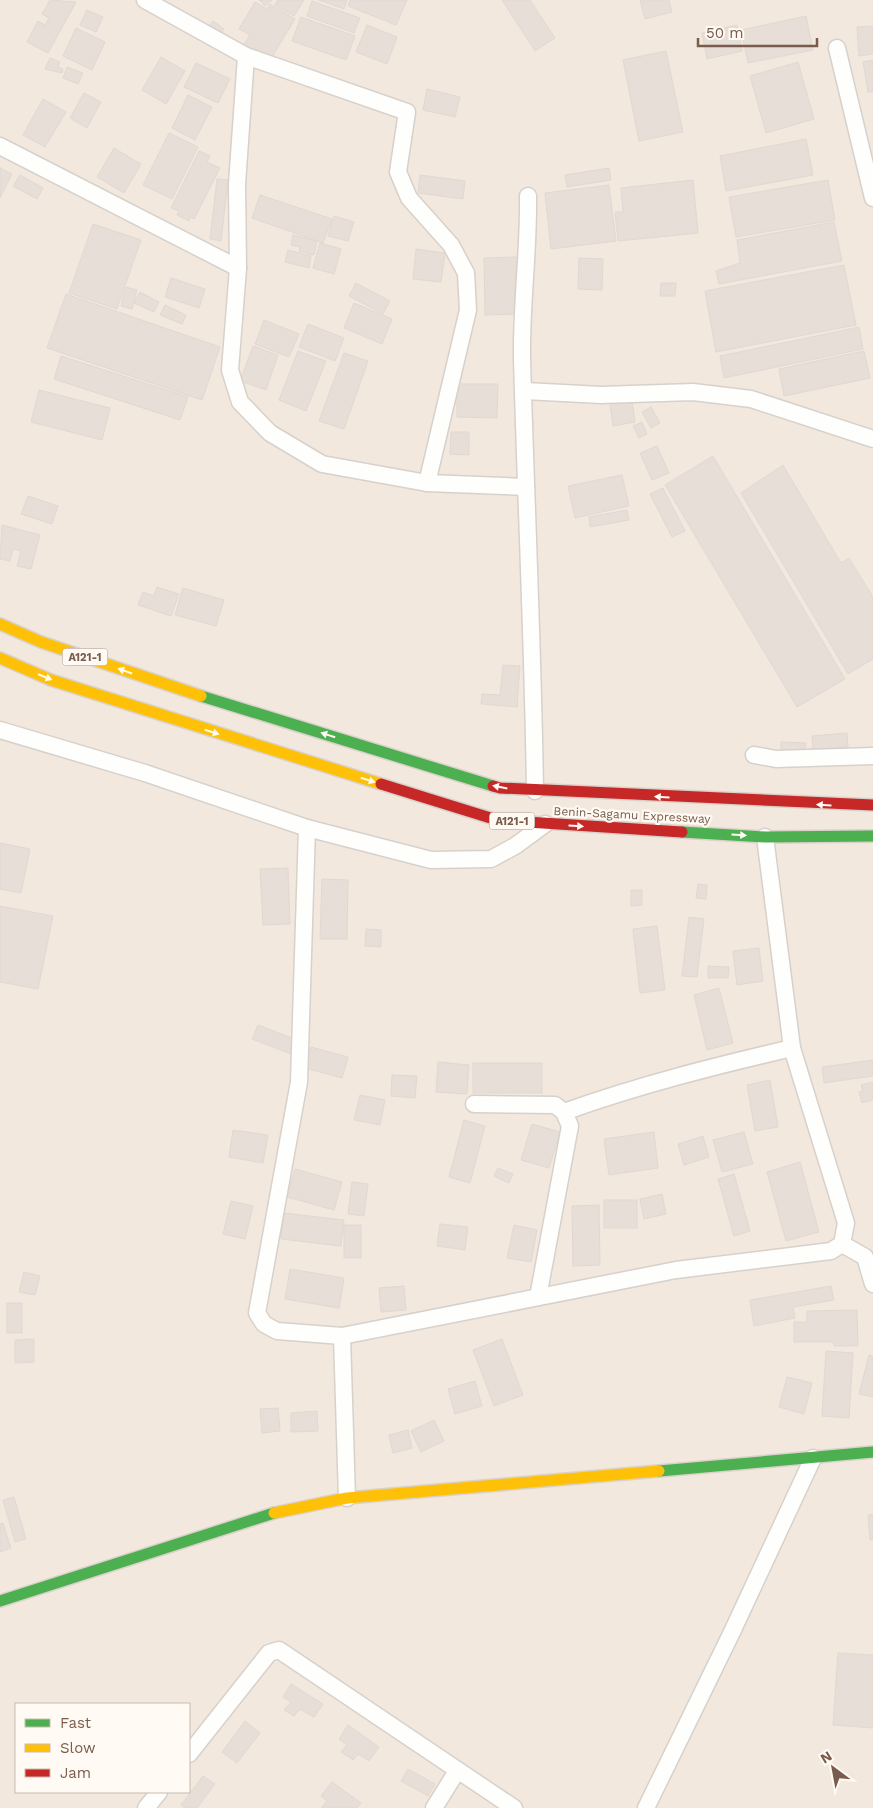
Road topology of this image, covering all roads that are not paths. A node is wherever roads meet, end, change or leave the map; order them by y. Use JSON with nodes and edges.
{"nodes":[{"id":1,"x":145,"y":0,"type":"edge"},
{"id":2,"x":837,"y":48,"type":"dead end"},
{"id":3,"x":246,"y":56,"type":"junction"},
{"id":4,"x":0,"y":146,"type":"edge"},
{"id":5,"x":528,"y":196,"type":"dead end"},
{"id":6,"x":873,"y":198,"type":"edge"},
{"id":7,"x":238,"y":268,"type":"junction"},
{"id":8,"x":524,"y":391,"type":"junction"},
{"id":9,"x":873,"y":439,"type":"edge"},
{"id":10,"x":427,"y":483,"type":"junction"},
{"id":11,"x":526,"y":487,"type":"junction"},
{"id":12,"x":0,"y":624,"type":"edge"},
{"id":13,"x":0,"y":658,"type":"edge"},
{"id":14,"x":0,"y":730,"type":"edge"},
{"id":15,"x":754,"y":755,"type":"dead end"},
{"id":16,"x":873,"y":756,"type":"edge"},
{"id":17,"x":535,"y":791,"type":"junction"},
{"id":18,"x":873,"y":805,"type":"edge"},
{"id":19,"x":545,"y":824,"type":"junction"},
{"id":20,"x":307,"y":828,"type":"junction"},
{"id":21,"x":873,"y":836,"type":"edge"},
{"id":22,"x":765,"y":837,"type":"junction"},
{"id":23,"x":792,"y":1048,"type":"junction"},
{"id":24,"x":474,"y":1104,"type":"dead end"},
{"id":25,"x":564,"y":1112,"type":"junction"},
{"id":26,"x":842,"y":1244,"type":"junction"},
{"id":27,"x":873,"y":1284,"type":"edge"},
{"id":28,"x":538,"y":1297,"type":"junction"},
{"id":29,"x":342,"y":1336,"type":"junction"},
{"id":30,"x":873,"y":1452,"type":"edge"},
{"id":31,"x":813,"y":1458,"type":"junction"},
{"id":32,"x":347,"y":1498,"type":"junction"},
{"id":33,"x":0,"y":1601,"type":"edge"},
{"id":34,"x":190,"y":1753,"type":"edge"},
{"id":35,"x":457,"y":1770,"type":"junction"},
{"id":36,"x":659,"y":1782,"type":"junction"},
{"id":37,"x":158,"y":1793,"type":"edge"},
{"id":38,"x":146,"y":1808,"type":"edge"},
{"id":39,"x":434,"y":1808,"type":"edge"},
{"id":40,"x":514,"y":1808,"type":"edge"},
{"id":41,"x":635,"y":1808,"type":"edge"},
{"id":42,"x":646,"y":1808,"type":"edge"}],
"edges":[{"from":1,"to":3,"type":"street"},
{"from":2,"to":6,"type":"street"},
{"from":3,"to":7,"type":"street"},
{"from":3,"to":10,"type":"street"},
{"from":4,"to":7,"type":"street"},
{"from":5,"to":8,"type":"street"},
{"from":7,"to":10,"type":"street"},
{"from":8,"to":9,"type":"street"},
{"from":8,"to":11,"type":"street"},
{"from":10,"to":11,"type":"street"},
{"from":11,"to":17,"type":"street"},
{"from":17,"to":12,"type":"main road","name":"Benin-Sagamu Expressway","number":"A121-1","one_way":true},
{"from":13,"to":19,"type":"main road","name":"Benin-Sagamu Expressway","number":"A121-1","one_way":true},
{"from":14,"to":20,"type":"street"},
{"from":15,"to":16,"type":"street"},
{"from":18,"to":17,"type":"main road","name":"Benin-Sagamu Expressway","number":"A121-1","one_way":true},
{"from":19,"to":20,"type":"street"},
{"from":19,"to":22,"type":"main road","name":"Benin-Sagamu Expressway","number":"A121-1","one_way":true},
{"from":20,"to":29,"type":"street"},
{"from":21,"to":22,"type":"main road","name":"Benin-Sagamu Expressway","number":"A121-1"},
{"from":22,"to":23,"type":"street"},
{"from":23,"to":25,"type":"street"},
{"from":23,"to":26,"type":"street"},
{"from":24,"to":25,"type":"street"},
{"from":25,"to":28,"type":"street"},
{"from":26,"to":27,"type":"street"},
{"from":26,"to":28,"type":"street"},
{"from":28,"to":29,"type":"street"},
{"from":29,"to":32,"type":"street"},
{"from":30,"to":31,"type":"main road"},
{"from":31,"to":32,"type":"main road"},
{"from":31,"to":36,"type":"street"},
{"from":32,"to":33,"type":"main road"},
{"from":34,"to":35,"type":"street"},
{"from":35,"to":39,"type":"street"},
{"from":35,"to":40,"type":"street"},
{"from":36,"to":41,"type":"street"},
{"from":36,"to":42,"type":"street"},
{"from":37,"to":38,"type":"street"}]}
